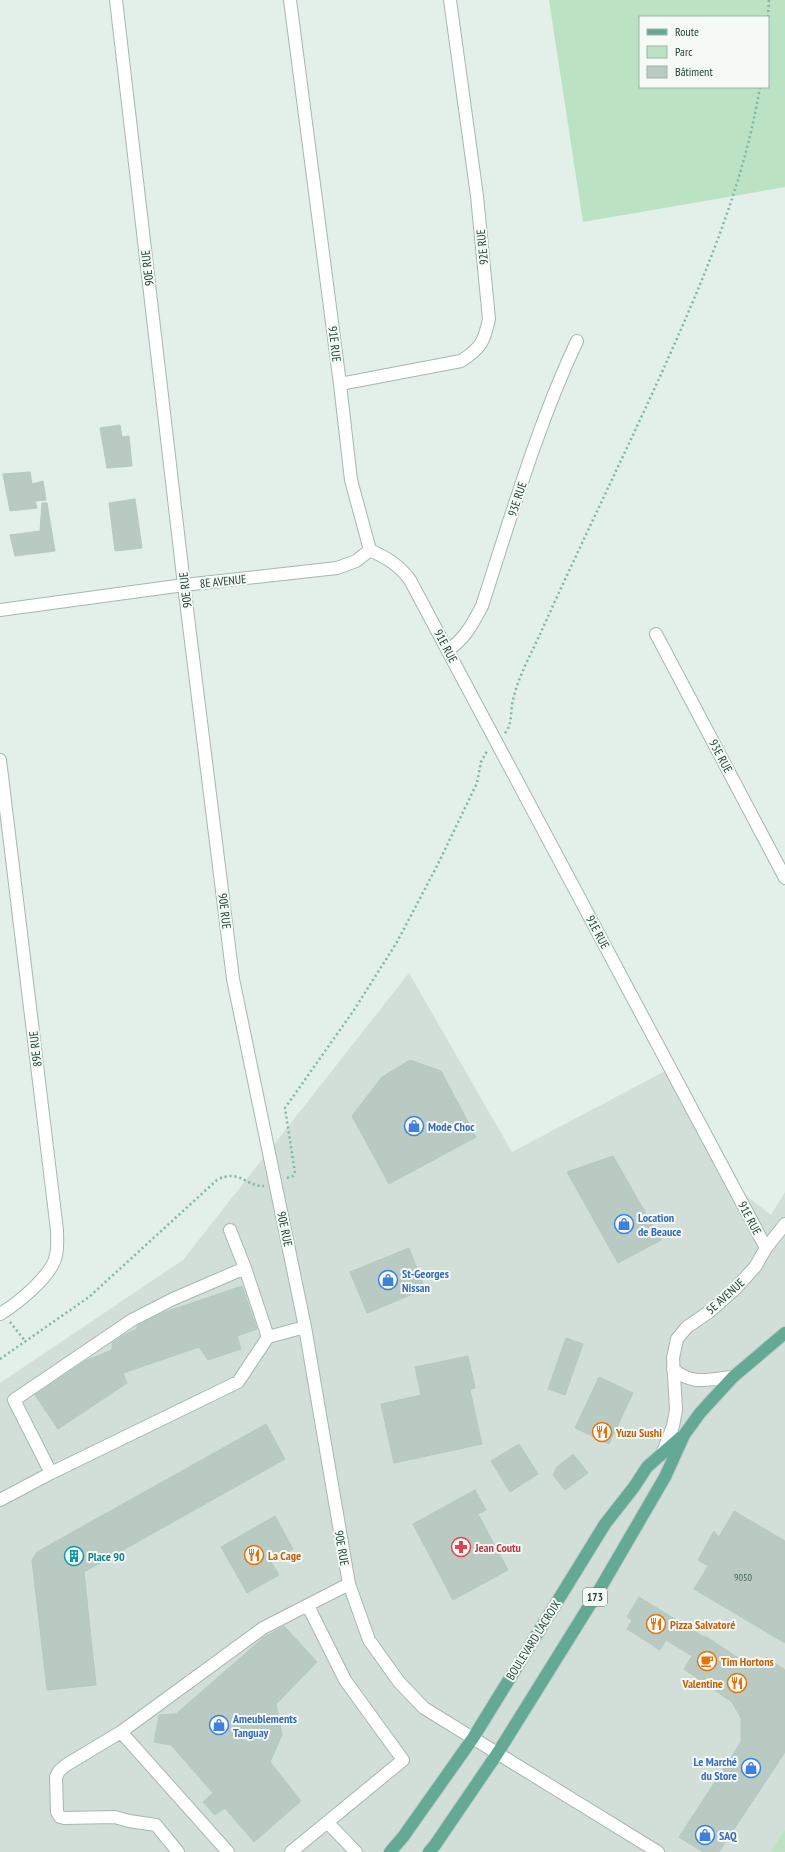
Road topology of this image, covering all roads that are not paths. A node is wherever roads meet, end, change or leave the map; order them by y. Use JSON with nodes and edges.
{"nodes":[{"id":1,"x":116,"y":0,"type":"edge"},
{"id":2,"x":290,"y":0,"type":"edge"},
{"id":3,"x":450,"y":0,"type":"edge"},
{"id":4,"x":577,"y":341,"type":"dead end"},
{"id":5,"x":340,"y":384,"type":"junction"},
{"id":6,"x":370,"y":550,"type":"junction"},
{"id":7,"x":184,"y":585,"type":"junction"},
{"id":8,"x":0,"y":610,"type":"edge"},
{"id":9,"x":656,"y":634,"type":"dead end"},
{"id":10,"x":448,"y":650,"type":"junction"},
{"id":11,"x":0,"y":760,"type":"edge"},
{"id":12,"x":785,"y":878,"type":"edge"},
{"id":13,"x":785,"y":1224,"type":"edge"},
{"id":14,"x":230,"y":1230,"type":"dead end"},
{"id":15,"x":766,"y":1248,"type":"junction"},
{"id":16,"x":245,"y":1268,"type":"junction"},
{"id":17,"x":2,"y":1313,"type":"edge"},
{"id":18,"x":305,"y":1327,"type":"junction"},
{"id":19,"x":785,"y":1333,"type":"edge"},
{"id":20,"x":268,"y":1337,"type":"junction"},
{"id":21,"x":673,"y":1369,"type":"junction"},
{"id":22,"x":733,"y":1377,"type":"junction"},
{"id":23,"x":684,"y":1435,"type":"junction"},
{"id":24,"x":663,"y":1452,"type":"junction"},
{"id":25,"x":52,"y":1474,"type":"junction"},
{"id":26,"x":0,"y":1500,"type":"edge"},
{"id":27,"x":349,"y":1584,"type":"junction"},
{"id":28,"x":308,"y":1606,"type":"junction"},
{"id":29,"x":121,"y":1732,"type":"junction"},
{"id":30,"x":473,"y":1738,"type":"junction"},
{"id":31,"x":497,"y":1754,"type":"junction"},
{"id":32,"x":327,"y":1822,"type":"junction"},
{"id":33,"x":178,"y":1852,"type":"edge"},
{"id":34,"x":228,"y":1852,"type":"edge"},
{"id":35,"x":291,"y":1852,"type":"edge"},
{"id":36,"x":356,"y":1852,"type":"edge"},
{"id":37,"x":390,"y":1852,"type":"edge"},
{"id":38,"x":429,"y":1852,"type":"edge"},
{"id":39,"x":658,"y":1852,"type":"edge"}],
"edges":[{"from":1,"to":7,"type":"street","name":"90E RUE"},
{"from":2,"to":5,"type":"street","name":"91E RUE"},
{"from":3,"to":5,"type":"street","name":"92E RUE"},
{"from":4,"to":10,"type":"street","name":"93E RUE"},
{"from":5,"to":6,"type":"street","name":"91E RUE"},
{"from":6,"to":7,"type":"street","name":"8E AVENUE"},
{"from":6,"to":10,"type":"street","name":"91E RUE"},
{"from":7,"to":8,"type":"street","name":"8E AVENUE"},
{"from":7,"to":18,"type":"street","name":"90E RUE"},
{"from":9,"to":12,"type":"street","name":"93E RUE"},
{"from":10,"to":15,"type":"street","name":"91E RUE"},
{"from":11,"to":17,"type":"street","name":"89E RUE"},
{"from":13,"to":15,"type":"street","name":"5E AVENUE"},
{"from":14,"to":16,"type":"street"},
{"from":15,"to":21,"type":"street","name":"5E AVENUE"},
{"from":16,"to":20,"type":"street"},
{"from":16,"to":25,"type":"street"},
{"from":18,"to":20,"type":"street"},
{"from":18,"to":27,"type":"street","name":"90E RUE"},
{"from":19,"to":22,"type":"main road","name":"BOULEVARD LACROIX","number":"173"},
{"from":20,"to":25,"type":"street"},
{"from":21,"to":22,"type":"street"},
{"from":21,"to":24,"type":"street","name":"5E AVENUE"},
{"from":22,"to":23,"type":"main road","name":"BOULEVARD LACROIX","number":"173"},
{"from":23,"to":24,"type":"main road","name":"BOULEVARD LACROIX","number":"173"},
{"from":23,"to":31,"type":"main road","name":"BOULEVARD LACROIX","number":"173"},
{"from":24,"to":30,"type":"main road","name":"BOULEVARD LACROIX","number":"173"},
{"from":25,"to":26,"type":"street"},
{"from":27,"to":28,"type":"street"},
{"from":27,"to":30,"type":"street","name":"90E RUE"},
{"from":28,"to":29,"type":"street"},
{"from":28,"to":32,"type":"street"},
{"from":29,"to":33,"type":"street"},
{"from":29,"to":34,"type":"street"},
{"from":30,"to":31,"type":"street","name":"90E RUE"},
{"from":30,"to":37,"type":"main road","name":"BOULEVARD LACROIX","number":"173"},
{"from":31,"to":38,"type":"main road","name":"BOULEVARD LACROIX","number":"173"},
{"from":31,"to":39,"type":"street","name":"90E RUE"},
{"from":32,"to":35,"type":"street"},
{"from":32,"to":36,"type":"street"}]}
